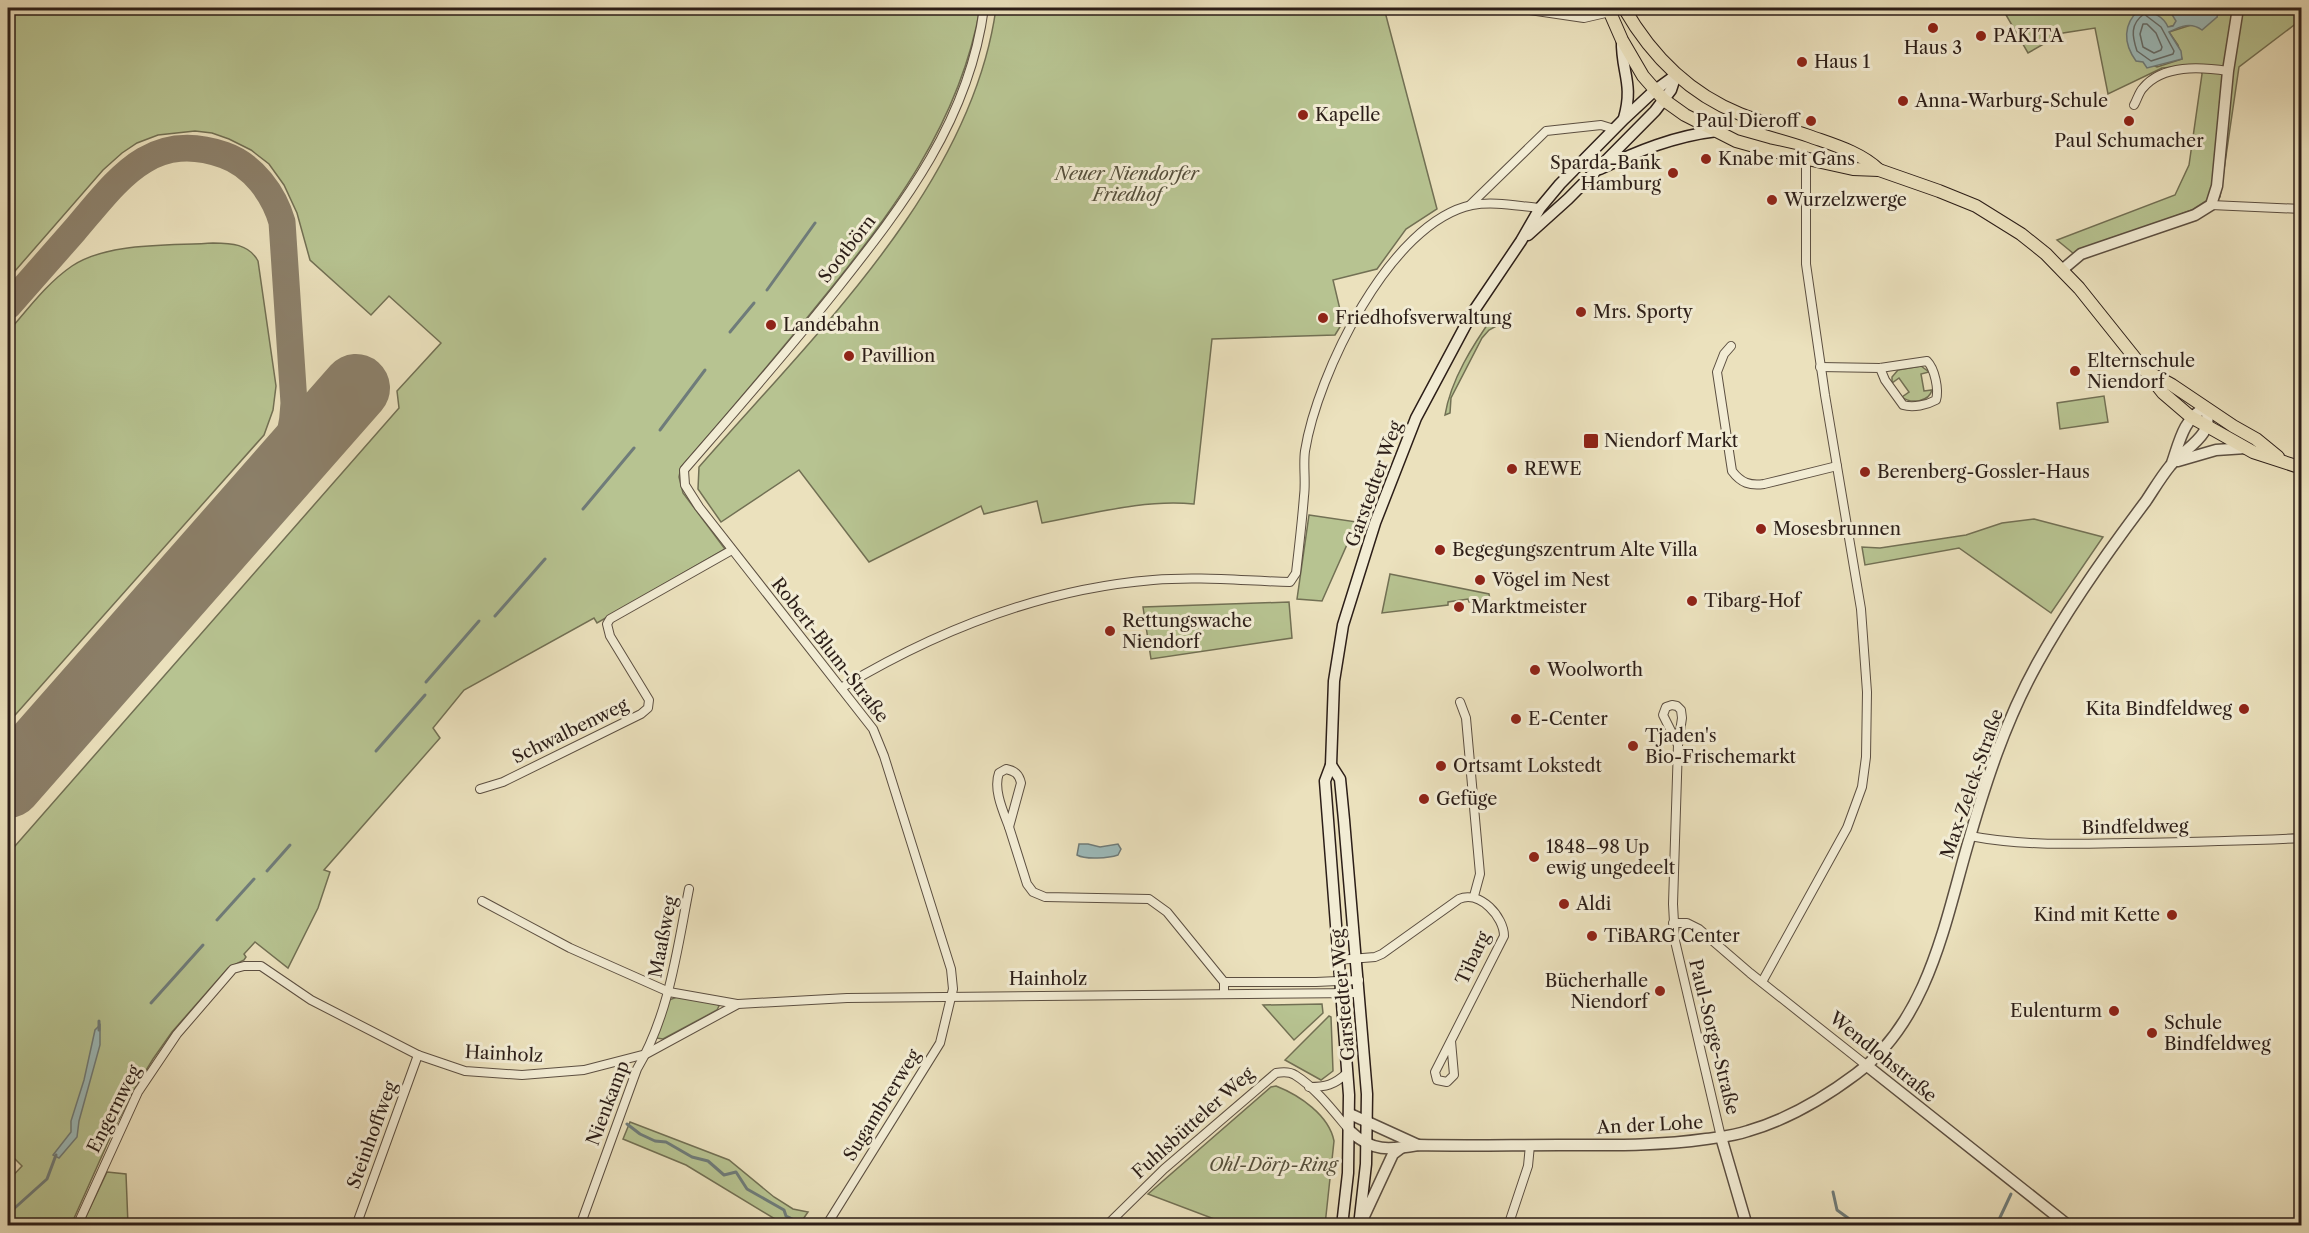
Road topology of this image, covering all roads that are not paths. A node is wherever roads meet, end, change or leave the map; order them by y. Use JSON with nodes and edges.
{"nodes":[{"id":1,"x":984,"y":8,"type":"edge"},
{"id":2,"x":1515,"y":8,"type":"edge"},
{"id":3,"x":1624,"y":8,"type":"edge"},
{"id":4,"x":2238,"y":8,"type":"edge"},
{"id":5,"x":1527,"y":9,"type":"edge"},
{"id":6,"x":1609,"y":10,"type":"edge"},
{"id":7,"x":1622,"y":40,"type":"junction"},
{"id":8,"x":2228,"y":71,"type":"junction"},
{"id":9,"x":1676,"y":75,"type":"junction"},
{"id":10,"x":1654,"y":91,"type":"junction"},
{"id":11,"x":1664,"y":100,"type":"junction"},
{"id":12,"x":2134,"y":105,"type":"dead end"},
{"id":13,"x":1624,"y":119,"type":"junction"},
{"id":14,"x":1614,"y":129,"type":"junction"},
{"id":15,"x":1717,"y":131,"type":"junction"},
{"id":16,"x":1806,"y":159,"type":"junction"},
{"id":17,"x":1879,"y":170,"type":"junction"},
{"id":18,"x":1591,"y":173,"type":"junction"},
{"id":19,"x":1470,"y":205,"type":"junction"},
{"id":20,"x":2211,"y":205,"type":"junction"},
{"id":21,"x":1540,"y":208,"type":"junction"},
{"id":22,"x":2301,"y":209,"type":"edge"},
{"id":23,"x":1521,"y":242,"type":"junction"},
{"id":24,"x":2062,"y":270,"type":"junction"},
{"id":25,"x":1731,"y":346,"type":"dead end"},
{"id":26,"x":1820,"y":368,"type":"junction"},
{"id":27,"x":1880,"y":368,"type":"junction"},
{"id":28,"x":2146,"y":371,"type":"junction"},
{"id":29,"x":2205,"y":408,"type":"junction"},
{"id":30,"x":2191,"y":417,"type":"junction"},
{"id":31,"x":2206,"y":427,"type":"junction"},
{"id":32,"x":2246,"y":448,"type":"junction"},
{"id":33,"x":2281,"y":460,"type":"junction"},
{"id":34,"x":2172,"y":463,"type":"junction"},
{"id":35,"x":1837,"y":466,"type":"junction"},
{"id":36,"x":2301,"y":468,"type":"edge"},
{"id":37,"x":684,"y":480,"type":"joint"},
{"id":38,"x":2301,"y":480,"type":"edge"},
{"id":39,"x":2301,"y":503,"type":"edge"},
{"id":40,"x":732,"y":550,"type":"junction"},
{"id":41,"x":841,"y":688,"type":"junction"},
{"id":42,"x":1460,"y":702,"type":"dead end"},
{"id":43,"x":1678,"y":745,"type":"dead end"},
{"id":44,"x":1331,"y":765,"type":"junction"},
{"id":45,"x":480,"y":789,"type":"dead end"},
{"id":46,"x":1009,"y":827,"type":"junction"},
{"id":47,"x":1970,"y":836,"type":"junction"},
{"id":48,"x":2301,"y":838,"type":"edge"},
{"id":49,"x":690,"y":889,"type":"dead end"},
{"id":50,"x":1474,"y":897,"type":"junction"},
{"id":51,"x":482,"y":901,"type":"dead end"},
{"id":52,"x":1673,"y":923,"type":"junction"},
{"id":53,"x":1357,"y":959,"type":"junction"},
{"id":54,"x":1338,"y":960,"type":"junction"},
{"id":55,"x":244,"y":966,"type":"joint"},
{"id":56,"x":1359,"y":980,"type":"junction"},
{"id":57,"x":1340,"y":981,"type":"junction"},
{"id":58,"x":1224,"y":982,"type":"junction"},
{"id":59,"x":1762,"y":982,"type":"junction"},
{"id":60,"x":669,"y":992,"type":"junction"},
{"id":61,"x":1359,"y":993,"type":"junction"},
{"id":62,"x":1224,"y":994,"type":"junction"},
{"id":63,"x":1341,"y":994,"type":"junction"},
{"id":64,"x":951,"y":997,"type":"junction"},
{"id":65,"x":738,"y":1004,"type":"junction"},
{"id":66,"x":1450,"y":1041,"type":"dead end"},
{"id":67,"x":646,"y":1054,"type":"junction"},
{"id":68,"x":418,"y":1056,"type":"junction"},
{"id":69,"x":1866,"y":1065,"type":"junction"},
{"id":70,"x":1347,"y":1073,"type":"junction"},
{"id":71,"x":1309,"y":1087,"type":"junction"},
{"id":72,"x":1325,"y":1102,"type":"junction"},
{"id":73,"x":1350,"y":1114,"type":"junction"},
{"id":74,"x":1368,"y":1123,"type":"junction"},
{"id":75,"x":1350,"y":1131,"type":"junction"},
{"id":76,"x":1721,"y":1137,"type":"junction"},
{"id":77,"x":1367,"y":1144,"type":"junction"},
{"id":78,"x":1418,"y":1145,"type":"junction"},
{"id":79,"x":1530,"y":1145,"type":"junction"},
{"id":80,"x":1401,"y":1148,"type":"junction"},
{"id":81,"x":77,"y":1226,"type":"edge"},
{"id":82,"x":356,"y":1226,"type":"edge"},
{"id":83,"x":580,"y":1226,"type":"edge"},
{"id":84,"x":826,"y":1226,"type":"edge"},
{"id":85,"x":1106,"y":1226,"type":"edge"},
{"id":86,"x":1342,"y":1226,"type":"edge"},
{"id":87,"x":1359,"y":1226,"type":"edge"},
{"id":88,"x":1508,"y":1226,"type":"edge"},
{"id":89,"x":1747,"y":1226,"type":"edge"},
{"id":90,"x":2069,"y":1226,"type":"edge"}],
"edges":[{"from":1,"to":37,"type":"street","name":"Sootbörn"},
{"from":2,"to":5,"type":"street"},
{"from":3,"to":9,"type":"main road"},
{"from":4,"to":8,"type":"street"},
{"from":5,"to":6,"type":"street"},
{"from":6,"to":7,"type":"main road"},
{"from":7,"to":10,"type":"main road"},
{"from":7,"to":13,"type":"street"},
{"from":8,"to":12,"type":"street"},
{"from":8,"to":20,"type":"street"},
{"from":9,"to":10,"type":"street","name":"Garstedter Weg"},
{"from":9,"to":11,"type":"street","name":"Garstedter Weg"},
{"from":9,"to":17,"type":"main road"},
{"from":10,"to":11,"type":"main road"},
{"from":10,"to":13,"type":"street","name":"Garstedter Weg"},
{"from":11,"to":15,"type":"main road"},
{"from":11,"to":18,"type":"street","name":"Garstedter Weg"},
{"from":13,"to":14,"type":"street","name":"Garstedter Weg"},
{"from":14,"to":19,"type":"street"},
{"from":14,"to":21,"type":"street","name":"Garstedter Weg"},
{"from":15,"to":16,"type":"main road"},
{"from":15,"to":18,"type":"street"},
{"from":16,"to":17,"type":"main road"},
{"from":16,"to":26,"type":"street"},
{"from":17,"to":24,"type":"main road"},
{"from":18,"to":23,"type":"street","name":"Garstedter Weg"},
{"from":19,"to":21,"type":"street"},
{"from":19,"to":41,"type":"street"},
{"from":20,"to":22,"type":"street"},
{"from":20,"to":24,"type":"street"},
{"from":21,"to":23,"type":"street","name":"Garstedter Weg"},
{"from":23,"to":44,"type":"street","name":"Garstedter Weg"},
{"from":24,"to":28,"type":"main road"},
{"from":25,"to":35,"type":"street"},
{"from":26,"to":27,"type":"street"},
{"from":26,"to":35,"type":"street"},
{"from":27,"to":27,"type":"street"},
{"from":28,"to":29,"type":"main road"},
{"from":28,"to":30,"type":"main road"},
{"from":29,"to":30,"type":"street"},
{"from":29,"to":31,"type":"street"},
{"from":29,"to":33,"type":"main road"},
{"from":30,"to":31,"type":"main road"},
{"from":30,"to":34,"type":"street","name":"Max-Zelck-Straße"},
{"from":31,"to":32,"type":"main road"},
{"from":31,"to":34,"type":"street","name":"Max-Zelck-Straße"},
{"from":32,"to":33,"type":"main road"},
{"from":32,"to":34,"type":"street"},
{"from":33,"to":36,"type":"main road"},
{"from":34,"to":47,"type":"street","name":"Max-Zelck-Straße"},
{"from":35,"to":59,"type":"street"},
{"from":37,"to":40,"type":"street","name":"Robert-Blum-Straße"},
{"from":38,"to":39,"type":"street"},
{"from":40,"to":41,"type":"street","name":"Robert-Blum-Straße"},
{"from":40,"to":45,"type":"street","name":"Schwalbenweg"},
{"from":41,"to":64,"type":"street","name":"Robert-Blum-Straße"},
{"from":42,"to":50,"type":"street"},
{"from":43,"to":52,"type":"street","name":"Paul-Sorge-Straße"},
{"from":44,"to":53,"type":"street","name":"Garstedter Weg"},
{"from":44,"to":54,"type":"street","name":"Garstedter Weg"},
{"from":46,"to":46,"type":"street"},
{"from":46,"to":58,"type":"street"},
{"from":47,"to":48,"type":"street","name":"Bindfeldweg"},
{"from":47,"to":69,"type":"street","name":"Max-Zelck-Straße"},
{"from":49,"to":60,"type":"street","name":"Maaßweg"},
{"from":50,"to":53,"type":"street"},
{"from":50,"to":66,"type":"street","name":"Tibarg"},
{"from":51,"to":60,"type":"street","name":"Hainholz"},
{"from":52,"to":59,"type":"street","name":"Wendlohstraße"},
{"from":52,"to":76,"type":"street","name":"Paul-Sorge-Straße"},
{"from":53,"to":54,"type":"street"},
{"from":53,"to":56,"type":"street","name":"Garstedter Weg"},
{"from":54,"to":57,"type":"street","name":"Garstedter Weg"},
{"from":55,"to":68,"type":"street","name":"Hainholz"},
{"from":55,"to":81,"type":"street","name":"Engernweg"},
{"from":56,"to":57,"type":"street"},
{"from":56,"to":61,"type":"street","name":"Garstedter Weg"},
{"from":57,"to":58,"type":"street"},
{"from":57,"to":63,"type":"street","name":"Garstedter Weg"},
{"from":58,"to":62,"type":"street"},
{"from":59,"to":69,"type":"street","name":"Wendlohstraße"},
{"from":60,"to":65,"type":"street","name":"Hainholz"},
{"from":60,"to":67,"type":"street","name":"Nienkamp"},
{"from":61,"to":63,"type":"street","name":"Hainholz"},
{"from":61,"to":74,"type":"street","name":"Garstedter Weg"},
{"from":62,"to":63,"type":"street","name":"Hainholz"},
{"from":62,"to":64,"type":"street","name":"Hainholz"},
{"from":63,"to":70,"type":"street","name":"Garstedter Weg"},
{"from":64,"to":65,"type":"street","name":"Hainholz"},
{"from":64,"to":84,"type":"street","name":"Sugambrerweg"},
{"from":65,"to":67,"type":"street","name":"Hainholz"},
{"from":67,"to":68,"type":"street","name":"Hainholz"},
{"from":67,"to":83,"type":"street","name":"Nienkamp"},
{"from":68,"to":82,"type":"street","name":"Steinhoffweg"},
{"from":69,"to":76,"type":"street","name":"An der Lohe"},
{"from":69,"to":90,"type":"street","name":"Wendlohstraße"},
{"from":70,"to":71,"type":"street"},
{"from":70,"to":73,"type":"street","name":"Garstedter Weg"},
{"from":71,"to":72,"type":"street","name":"Fuhlsbütteler Weg"},
{"from":71,"to":85,"type":"street","name":"Fuhlsbütteler Weg"},
{"from":72,"to":73,"type":"street","name":"Fuhlsbütteler Weg"},
{"from":72,"to":75,"type":"street","name":"Fuhlsbütteler Weg"},
{"from":73,"to":74,"type":"street","name":"An der Lohe"},
{"from":73,"to":75,"type":"street","name":"Garstedter Weg"},
{"from":74,"to":77,"type":"street","name":"Garstedter Weg"},
{"from":74,"to":78,"type":"street","name":"An der Lohe"},
{"from":75,"to":77,"type":"street","name":"An der Lohe"},
{"from":75,"to":86,"type":"street","name":"Garstedter Weg"},
{"from":76,"to":79,"type":"street","name":"An der Lohe"},
{"from":76,"to":89,"type":"street","name":"Paul-Sorge-Straße"},
{"from":77,"to":80,"type":"street","name":"An der Lohe"},
{"from":77,"to":87,"type":"street","name":"Garstedter Weg"},
{"from":78,"to":79,"type":"street","name":"An der Lohe"},
{"from":78,"to":80,"type":"street","name":"An der Lohe"},
{"from":79,"to":88,"type":"street"},
{"from":80,"to":87,"type":"street","name":"Garstedter Weg"}]}
